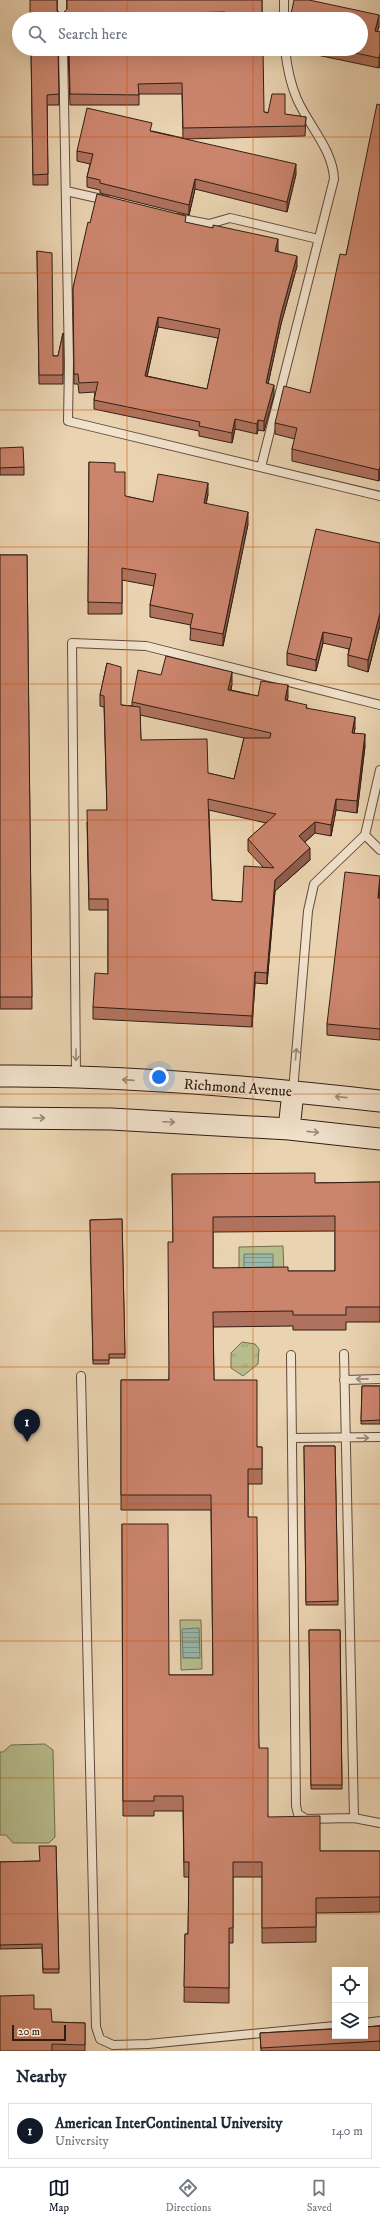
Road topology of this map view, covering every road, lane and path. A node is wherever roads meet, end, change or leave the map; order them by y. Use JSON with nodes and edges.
{"nodes":[{"id":1,"x":62,"y":0,"type":"edge"},
{"id":2,"x":284,"y":0,"type":"edge"},
{"id":3,"x":62,"y":12,"type":"edge"},
{"id":4,"x":284,"y":12,"type":"edge"},
{"id":5,"x":63,"y":56,"type":"edge"},
{"id":6,"x":286,"y":56,"type":"edge"},
{"id":7,"x":66,"y":191,"type":"junction"},
{"id":8,"x":111,"y":202,"type":"edge"},
{"id":9,"x":171,"y":216,"type":"edge"},
{"id":10,"x":318,"y":239,"type":"junction"},
{"id":11,"x":261,"y":467,"type":"junction"},
{"id":12,"x":380,"y":496,"type":"edge"},
{"id":13,"x":380,"y":705,"type":"edge"},
{"id":14,"x":380,"y":770,"type":"edge"},
{"id":15,"x":365,"y":835,"type":"junction"},
{"id":16,"x":380,"y":850,"type":"edge"},
{"id":17,"x":0,"y":1076,"type":"edge"},
{"id":18,"x":76,"y":1076,"type":"junction"},
{"id":19,"x":293,"y":1092,"type":"junction"},
{"id":20,"x":380,"y":1101,"type":"edge"},
{"id":21,"x":0,"y":1118,"type":"edge"},
{"id":22,"x":289,"y":1130,"type":"junction"},
{"id":23,"x":380,"y":1140,"type":"edge"},
{"id":24,"x":291,"y":1354,"type":"dead end"},
{"id":25,"x":344,"y":1354,"type":"dead end"},
{"id":26,"x":81,"y":1376,"type":"dead end"},
{"id":27,"x":380,"y":1379,"type":"edge"},
{"id":28,"x":344,"y":1380,"type":"junction"},
{"id":29,"x":380,"y":1437,"type":"edge"},
{"id":30,"x":292,"y":1438,"type":"junction"},
{"id":31,"x":346,"y":1438,"type":"junction"},
{"id":32,"x":354,"y":1818,"type":"junction"},
{"id":33,"x":380,"y":1823,"type":"edge"},
{"id":34,"x":380,"y":2021,"type":"edge"},
{"id":35,"x":368,"y":2023,"type":"edge"},
{"id":36,"x":332,"y":2026,"type":"edge"}],
"edges":[{"from":1,"to":3,"type":"lane"},
{"from":2,"to":4,"type":"lane"},
{"from":5,"to":7,"type":"lane"},
{"from":6,"to":10,"type":"lane"},
{"from":7,"to":8,"type":"lane"},
{"from":7,"to":11,"type":"lane"},
{"from":9,"to":10,"type":"lane"},
{"from":10,"to":11,"type":"lane"},
{"from":11,"to":12,"type":"lane"},
{"from":13,"to":18,"type":"lane","one_way":true},
{"from":14,"to":15,"type":"lane"},
{"from":15,"to":16,"type":"lane"},
{"from":19,"to":15,"type":"lane","one_way":true},
{"from":17,"to":18,"type":"main road","name":"Richmond Avenue"},
{"from":19,"to":18,"type":"main road","name":"Richmond Avenue","one_way":true},
{"from":20,"to":19,"type":"main road","name":"Richmond Avenue","one_way":true},
{"from":19,"to":22,"type":"main road"},
{"from":21,"to":22,"type":"main road","one_way":true},
{"from":22,"to":23,"type":"main road","one_way":true},
{"from":24,"to":30,"type":"lane"},
{"from":25,"to":28,"type":"lane"},
{"from":26,"to":36,"type":"lane"},
{"from":27,"to":28,"type":"lane","one_way":true},
{"from":28,"to":31,"type":"lane"},
{"from":31,"to":29,"type":"lane","one_way":true},
{"from":30,"to":31,"type":"lane"},
{"from":30,"to":32,"type":"lane"},
{"from":31,"to":32,"type":"lane"},
{"from":32,"to":33,"type":"lane"},
{"from":34,"to":35,"type":"lane"}]}
